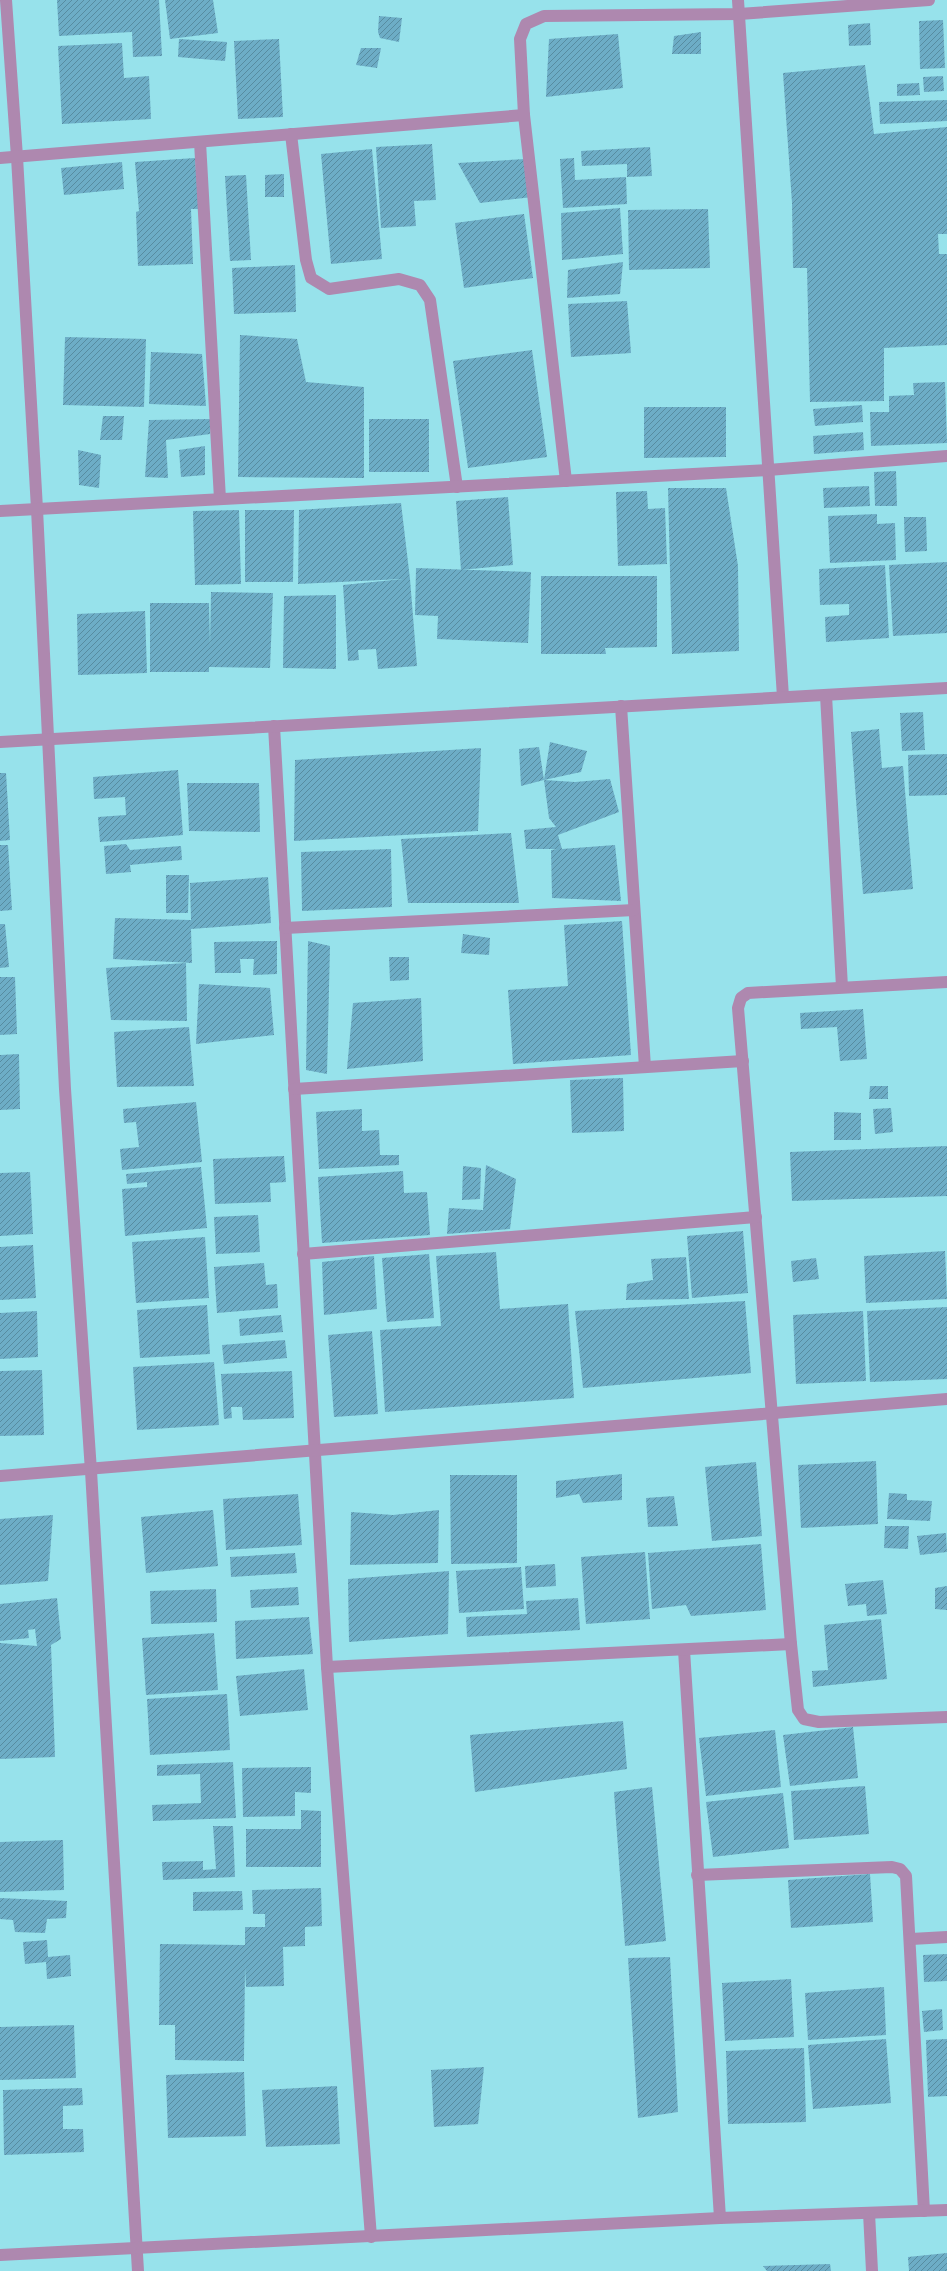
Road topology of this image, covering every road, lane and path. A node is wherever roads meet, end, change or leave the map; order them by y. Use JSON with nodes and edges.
{"nodes":[{"id":1,"x":6,"y":0,"type":"edge"},
{"id":2,"x":738,"y":0,"type":"edge"},
{"id":3,"x":928,"y":0,"type":"edge"},
{"id":4,"x":739,"y":14,"type":"junction"},
{"id":5,"x":524,"y":115,"type":"junction"},
{"id":6,"x":291,"y":134,"type":"junction"},
{"id":7,"x":200,"y":142,"type":"junction"},
{"id":8,"x":17,"y":157,"type":"junction"},
{"id":9,"x":0,"y":158,"type":"edge"},
{"id":10,"x":947,"y":456,"type":"edge"},
{"id":11,"x":768,"y":470,"type":"junction"},
{"id":12,"x":566,"y":481,"type":"junction"},
{"id":13,"x":457,"y":487,"type":"junction"},
{"id":14,"x":220,"y":499,"type":"junction"},
{"id":15,"x":37,"y":509,"type":"junction"},
{"id":16,"x":0,"y":511,"type":"edge"},
{"id":17,"x":947,"y":688,"type":"edge"},
{"id":18,"x":826,"y":695,"type":"junction"},
{"id":19,"x":783,"y":697,"type":"junction"},
{"id":20,"x":621,"y":706,"type":"junction"},
{"id":21,"x":274,"y":726,"type":"junction"},
{"id":22,"x":48,"y":739,"type":"junction"},
{"id":23,"x":0,"y":742,"type":"edge"},
{"id":24,"x":634,"y":910,"type":"junction"},
{"id":25,"x":285,"y":928,"type":"junction"},
{"id":26,"x":947,"y":982,"type":"edge"},
{"id":27,"x":842,"y":987,"type":"junction"},
{"id":28,"x":743,"y":1061,"type":"junction"},
{"id":29,"x":645,"y":1067,"type":"junction"},
{"id":30,"x":294,"y":1089,"type":"junction"},
{"id":31,"x":756,"y":1217,"type":"junction"},
{"id":32,"x":303,"y":1254,"type":"junction"},
{"id":33,"x":947,"y":1399,"type":"edge"},
{"id":34,"x":772,"y":1414,"type":"junction"},
{"id":35,"x":314,"y":1452,"type":"junction"},
{"id":36,"x":91,"y":1471,"type":"junction"},
{"id":37,"x":0,"y":1476,"type":"edge"},
{"id":38,"x":791,"y":1644,"type":"junction"},
{"id":39,"x":684,"y":1650,"type":"junction"},
{"id":40,"x":327,"y":1667,"type":"junction"},
{"id":41,"x":947,"y":1717,"type":"edge"},
{"id":42,"x":698,"y":1875,"type":"junction"},
{"id":43,"x":947,"y":1937,"type":"edge"},
{"id":44,"x":911,"y":1938,"type":"junction"},
{"id":45,"x":947,"y":2210,"type":"edge"},
{"id":46,"x":924,"y":2211,"type":"junction"},
{"id":47,"x":869,"y":2213,"type":"junction"},
{"id":48,"x":720,"y":2218,"type":"junction"},
{"id":49,"x":371,"y":2237,"type":"junction"},
{"id":50,"x":136,"y":2248,"type":"junction"},
{"id":51,"x":0,"y":2255,"type":"edge"},
{"id":52,"x":138,"y":2271,"type":"edge"},
{"id":53,"x":872,"y":2271,"type":"edge"}],
"edges":[{"from":1,"to":8,"type":"street"},
{"from":2,"to":4,"type":"street"},
{"from":3,"to":4,"type":"street"},
{"from":4,"to":5,"type":"street"},
{"from":4,"to":11,"type":"street"},
{"from":5,"to":6,"type":"street"},
{"from":5,"to":12,"type":"street"},
{"from":6,"to":7,"type":"street"},
{"from":6,"to":13,"type":"street"},
{"from":7,"to":8,"type":"street"},
{"from":7,"to":14,"type":"street"},
{"from":8,"to":9,"type":"street"},
{"from":8,"to":15,"type":"street"},
{"from":10,"to":11,"type":"street"},
{"from":11,"to":12,"type":"street"},
{"from":11,"to":19,"type":"street"},
{"from":12,"to":13,"type":"street"},
{"from":13,"to":14,"type":"street"},
{"from":14,"to":15,"type":"street"},
{"from":15,"to":16,"type":"street"},
{"from":15,"to":22,"type":"street"},
{"from":17,"to":18,"type":"street"},
{"from":18,"to":19,"type":"street"},
{"from":18,"to":27,"type":"street"},
{"from":19,"to":20,"type":"street"},
{"from":20,"to":21,"type":"street"},
{"from":20,"to":24,"type":"street"},
{"from":21,"to":22,"type":"street"},
{"from":21,"to":25,"type":"street"},
{"from":22,"to":23,"type":"street"},
{"from":22,"to":36,"type":"street"},
{"from":24,"to":25,"type":"street"},
{"from":24,"to":29,"type":"street"},
{"from":25,"to":30,"type":"street"},
{"from":26,"to":27,"type":"street"},
{"from":27,"to":28,"type":"street"},
{"from":28,"to":29,"type":"street"},
{"from":28,"to":31,"type":"street"},
{"from":29,"to":30,"type":"street"},
{"from":30,"to":32,"type":"street"},
{"from":31,"to":32,"type":"street"},
{"from":31,"to":34,"type":"street"},
{"from":32,"to":35,"type":"street"},
{"from":33,"to":34,"type":"street"},
{"from":34,"to":35,"type":"street"},
{"from":34,"to":38,"type":"street"},
{"from":35,"to":36,"type":"street"},
{"from":35,"to":40,"type":"street"},
{"from":36,"to":37,"type":"street"},
{"from":36,"to":50,"type":"street"},
{"from":38,"to":39,"type":"street"},
{"from":38,"to":41,"type":"street"},
{"from":39,"to":40,"type":"street"},
{"from":39,"to":42,"type":"street"},
{"from":40,"to":49,"type":"street"},
{"from":42,"to":44,"type":"street"},
{"from":42,"to":48,"type":"street"},
{"from":43,"to":44,"type":"street"},
{"from":44,"to":46,"type":"street"},
{"from":45,"to":46,"type":"street"},
{"from":46,"to":47,"type":"street"},
{"from":47,"to":48,"type":"street"},
{"from":47,"to":53,"type":"street"},
{"from":48,"to":49,"type":"street"},
{"from":49,"to":50,"type":"street"},
{"from":50,"to":51,"type":"street"},
{"from":50,"to":52,"type":"street"}]}
